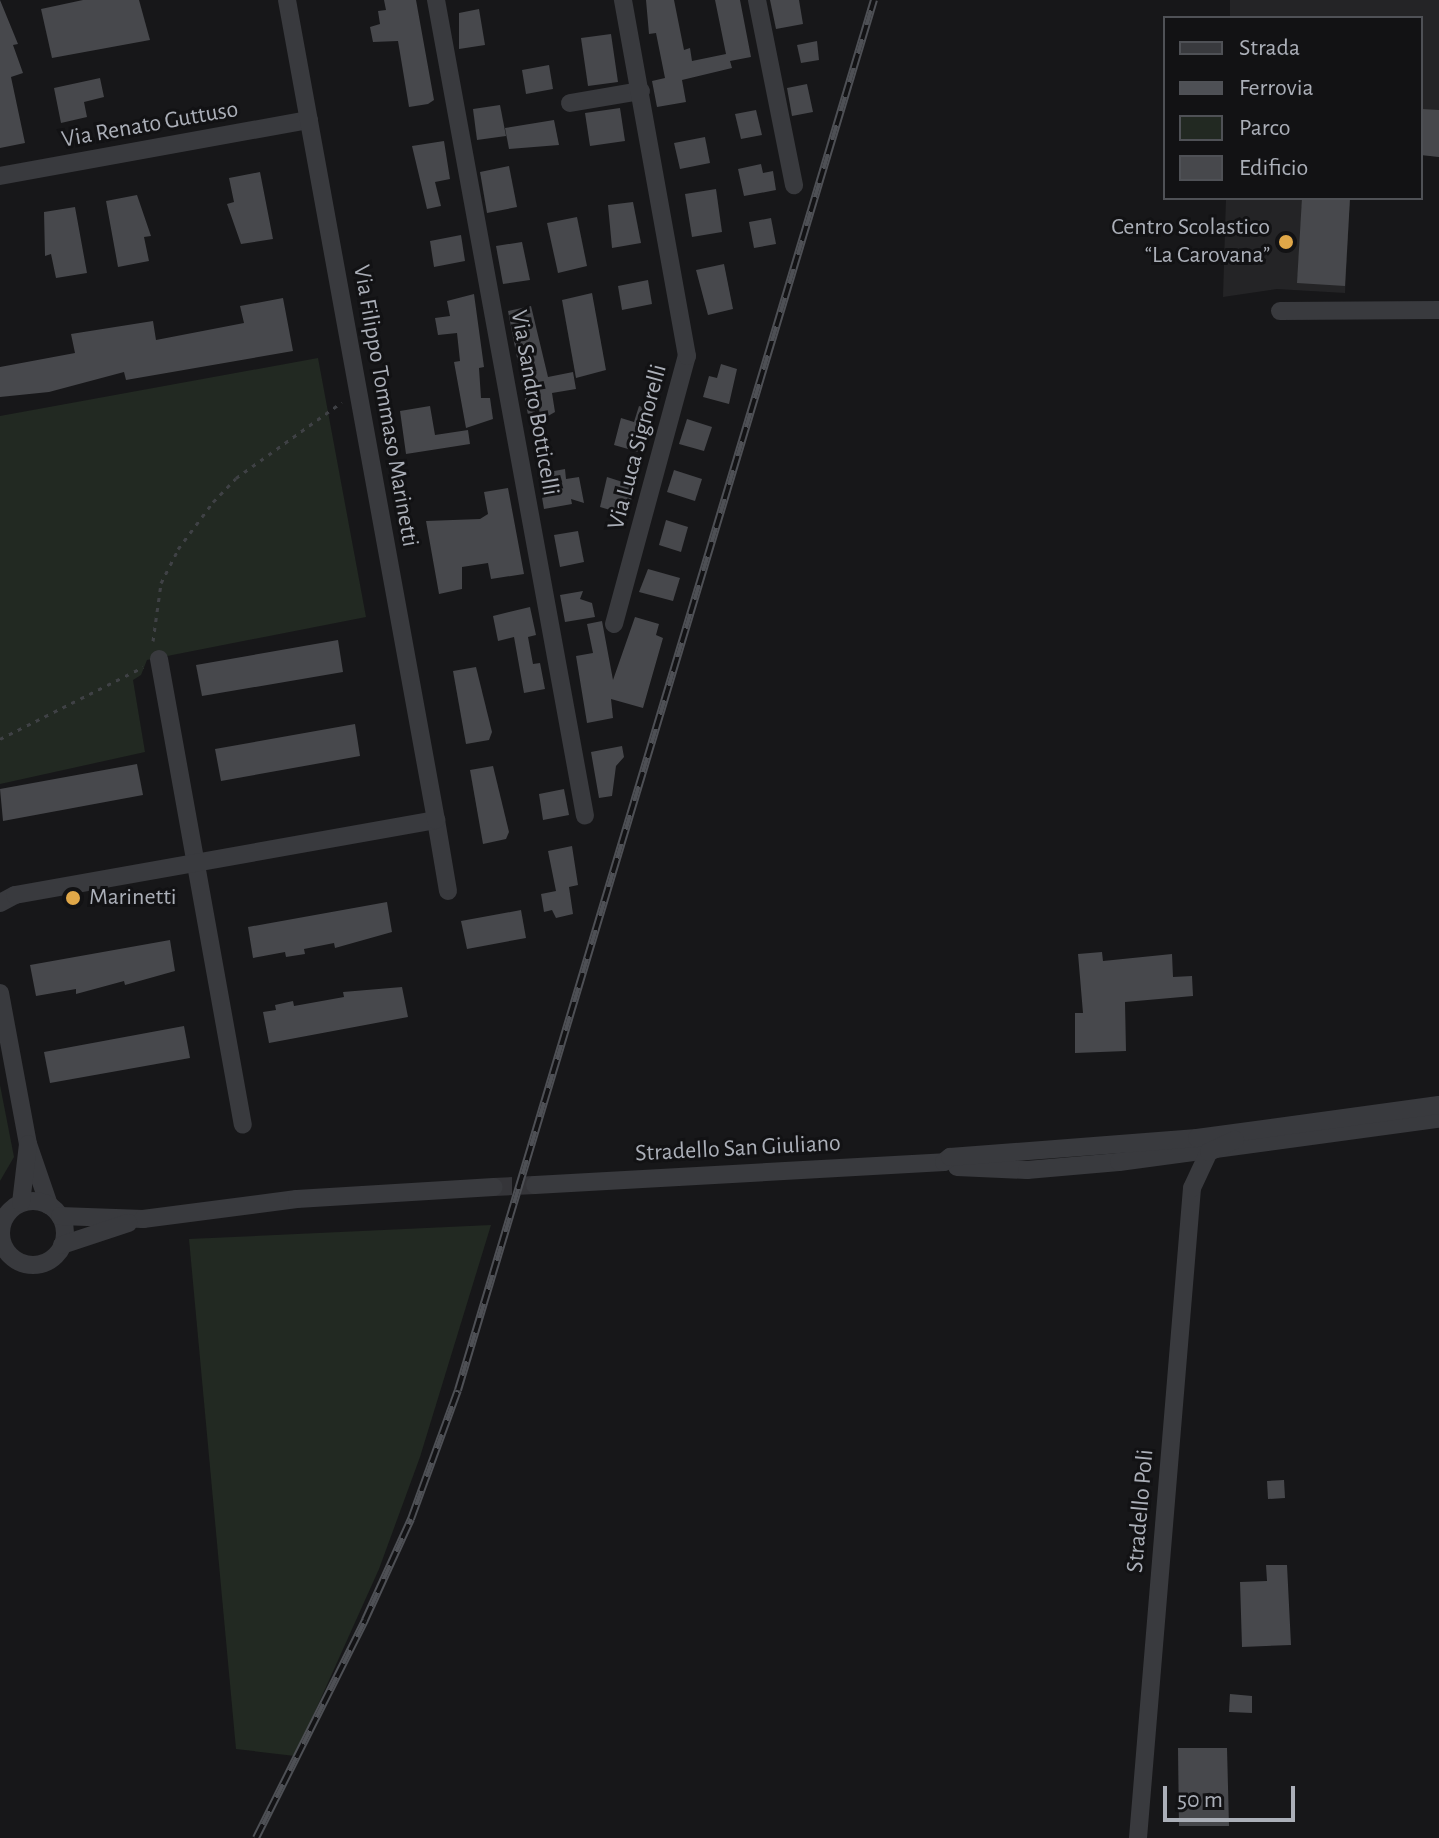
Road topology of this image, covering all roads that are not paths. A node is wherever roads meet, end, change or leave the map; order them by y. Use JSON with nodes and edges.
{"nodes":[{"id":1,"x":287,"y":0,"type":"edge"},
{"id":2,"x":436,"y":0,"type":"edge"},
{"id":3,"x":623,"y":0,"type":"edge"},
{"id":4,"x":757,"y":0,"type":"edge"},
{"id":5,"x":641,"y":91,"type":"junction"},
{"id":6,"x":570,"y":103,"type":"dead end"},
{"id":7,"x":309,"y":120,"type":"junction"},
{"id":8,"x":0,"y":176,"type":"edge"},
{"id":9,"x":794,"y":185,"type":"dead end"},
{"id":10,"x":1439,"y":310,"type":"edge"},
{"id":11,"x":1280,"y":311,"type":"dead end"},
{"id":12,"x":614,"y":624,"type":"dead end"},
{"id":13,"x":159,"y":659,"type":"road end"},
{"id":14,"x":585,"y":816,"type":"dead end"},
{"id":15,"x":436,"y":820,"type":"junction"},
{"id":16,"x":196,"y":863,"type":"junction"},
{"id":17,"x":448,"y":891,"type":"dead end"},
{"id":18,"x":0,"y":903,"type":"edge"},
{"id":19,"x":0,"y":993,"type":"edge"},
{"id":20,"x":1439,"y":1105,"type":"edge"},
{"id":21,"x":1439,"y":1119,"type":"edge"},
{"id":22,"x":1293,"y":1123,"type":"junction"},
{"id":23,"x":243,"y":1124,"type":"dead end"},
{"id":24,"x":28,"y":1144,"type":"junction"},
{"id":25,"x":1053,"y":1150,"type":"junction"},
{"id":26,"x":1209,"y":1152,"type":"junction"},
{"id":27,"x":1157,"y":1158,"type":"junction"},
{"id":28,"x":944,"y":1162,"type":"junction"},
{"id":29,"x":1119,"y":1162,"type":"junction"},
{"id":30,"x":535,"y":1185,"type":"tunnel mouth"},
{"id":31,"x":494,"y":1187,"type":"tunnel mouth"},
{"id":32,"x":1192,"y":1188,"type":"junction"},
{"id":33,"x":21,"y":1203,"type":"junction"},
{"id":34,"x":55,"y":1210,"type":"junction"},
{"id":35,"x":143,"y":1219,"type":"junction"},
{"id":36,"x":1,"y":1224,"type":"edge"},
{"id":37,"x":62,"y":1245,"type":"junction"},
{"id":38,"x":5,"y":1256,"type":"edge"},
{"id":39,"x":1138,"y":1838,"type":"edge"}],
"edges":[{"from":1,"to":7,"type":"street","name":"Via Filippo Tommaso Marinetti"},
{"from":2,"to":14,"type":"street","name":"Via Sandro Botticelli"},
{"from":3,"to":5,"type":"street","name":"Via Luca Signorelli"},
{"from":4,"to":9,"type":"street"},
{"from":5,"to":6,"type":"street"},
{"from":5,"to":12,"type":"street","name":"Via Luca Signorelli"},
{"from":7,"to":8,"type":"street","name":"Via Renato Guttuso"},
{"from":7,"to":15,"type":"street","name":"Via Filippo Tommaso Marinetti"},
{"from":10,"to":11,"type":"street"},
{"from":13,"to":16,"type":"street"},
{"from":15,"to":16,"type":"street"},
{"from":15,"to":17,"type":"street","name":"Via Filippo Tommaso Marinetti"},
{"from":16,"to":18,"type":"street"},
{"from":16,"to":23,"type":"street"},
{"from":19,"to":24,"type":"street"},
{"from":20,"to":22,"type":"street","name":"Stradello San Giuliano"},
{"from":21,"to":26,"type":"street","name":"Stradello San Giuliano"},
{"from":22,"to":25,"type":"street","name":"Stradello San Giuliano"},
{"from":22,"to":26,"type":"street","name":"Stradello San Giuliano"},
{"from":24,"to":33,"type":"street"},
{"from":24,"to":34,"type":"street"},
{"from":25,"to":28,"type":"street","name":"Stradello San Giuliano"},
{"from":25,"to":29,"type":"street","name":"Stradello San Giuliano"},
{"from":26,"to":27,"type":"street","name":"Stradello San Giuliano"},
{"from":26,"to":32,"type":"street","name":"Stradello Poli"},
{"from":27,"to":29,"type":"street","name":"Stradello San Giuliano"},
{"from":27,"to":32,"type":"street"},
{"from":28,"to":29,"type":"street","name":"Stradello San Giuliano"},
{"from":28,"to":30,"type":"street","name":"Stradello San Giuliano"},
{"from":31,"to":35,"type":"street"},
{"from":32,"to":39,"type":"street","name":"Stradello Poli"},
{"from":33,"to":34,"type":"street"},
{"from":33,"to":36,"type":"street"},
{"from":34,"to":35,"type":"street"},
{"from":34,"to":37,"type":"street"},
{"from":35,"to":37,"type":"street"},
{"from":36,"to":38,"type":"street"},
{"from":37,"to":38,"type":"street"}]}
